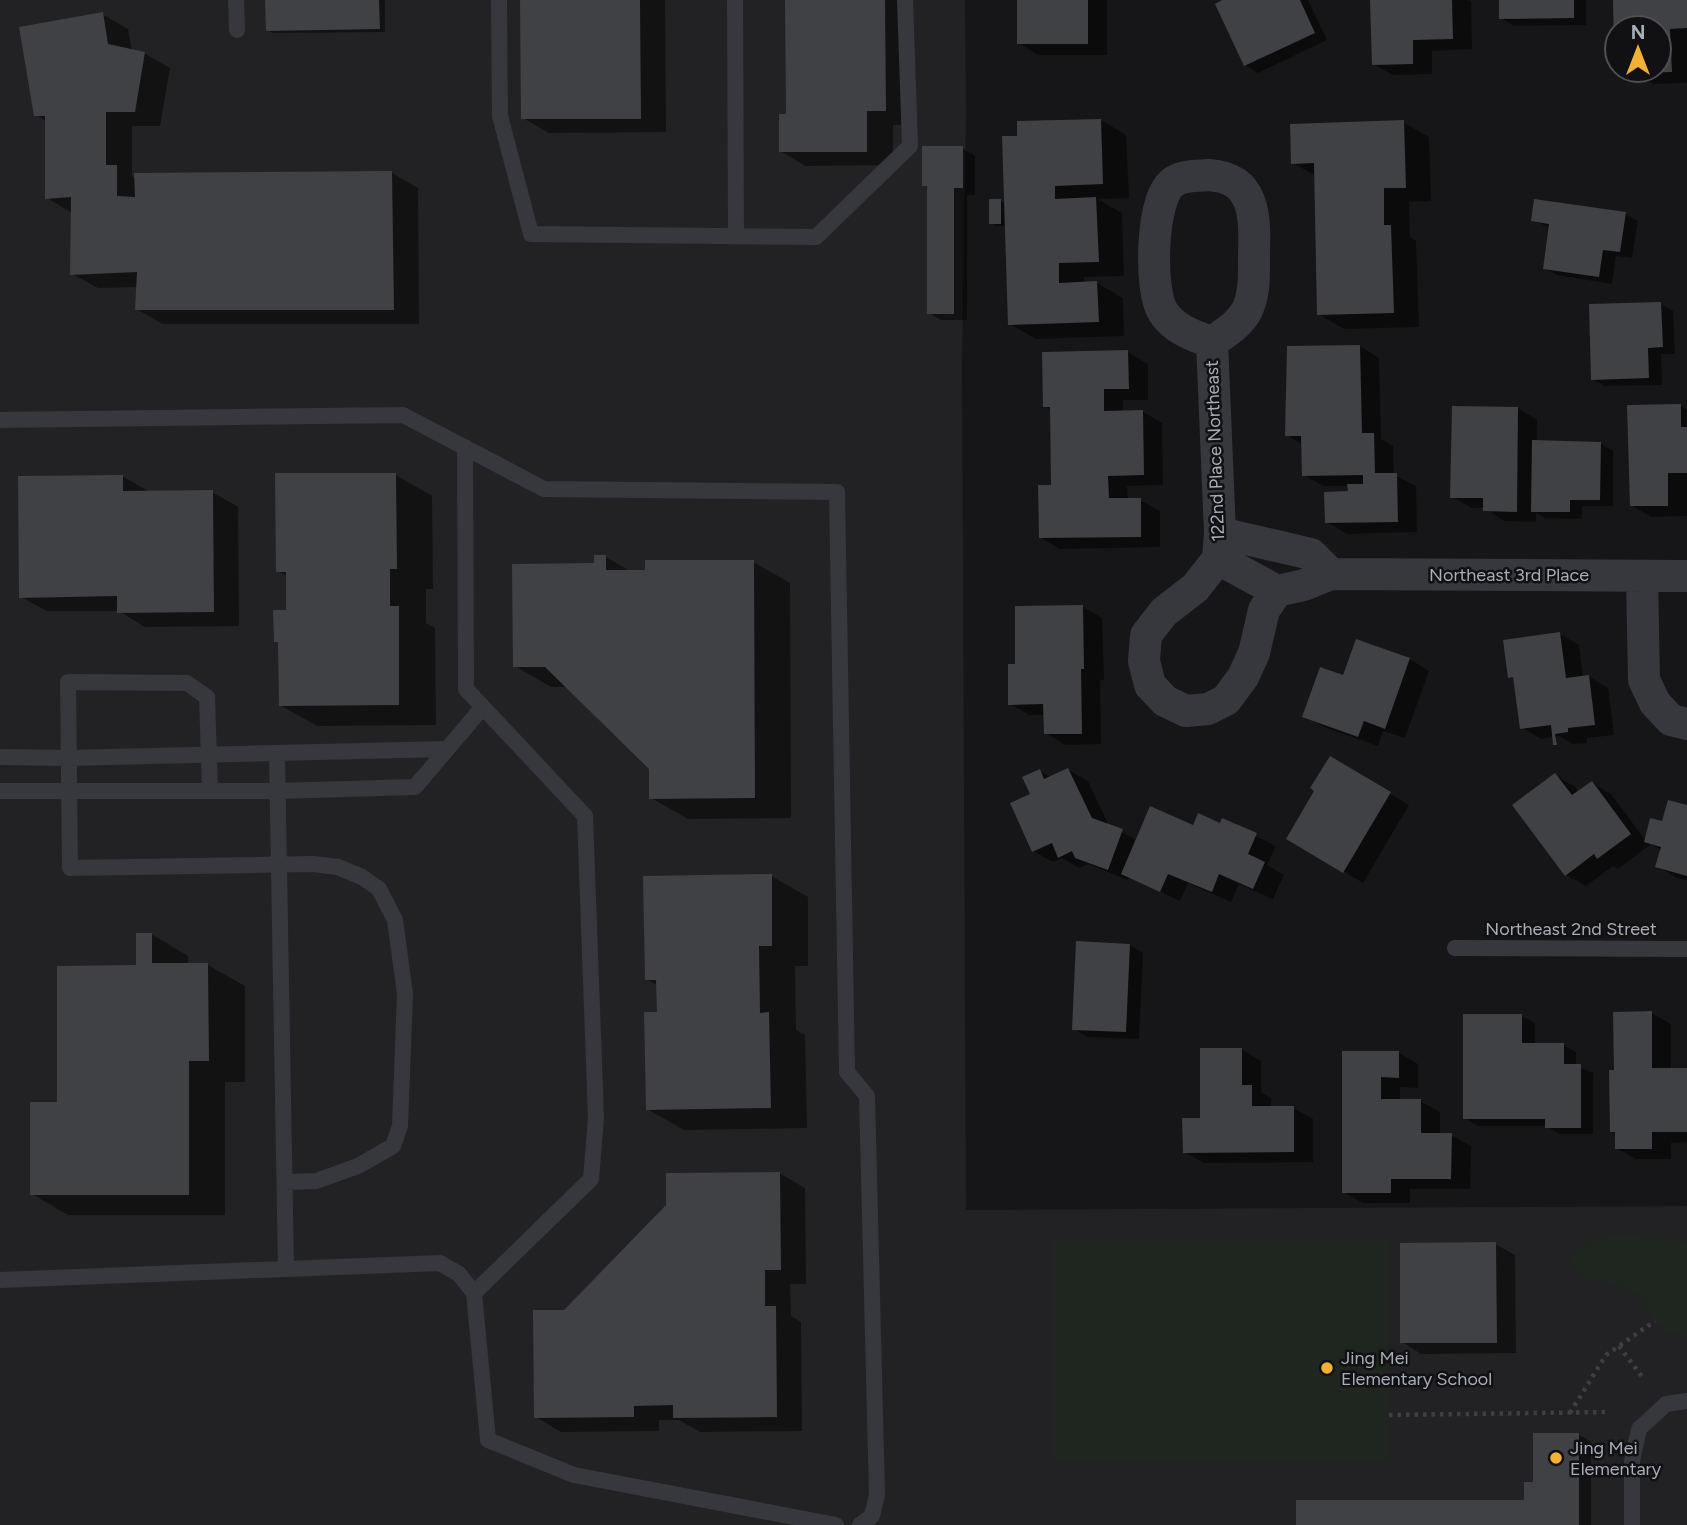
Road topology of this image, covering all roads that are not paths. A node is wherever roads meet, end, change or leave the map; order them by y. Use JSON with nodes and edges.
{"nodes":[{"id":1,"x":236,"y":0,"type":"edge"},
{"id":2,"x":499,"y":0,"type":"edge"},
{"id":3,"x":735,"y":0,"type":"edge"},
{"id":4,"x":905,"y":0,"type":"edge"},
{"id":5,"x":237,"y":30,"type":"dead end"},
{"id":6,"x":736,"y":235,"type":"junction"},
{"id":7,"x":1212,"y":342,"type":"junction"},
{"id":8,"x":0,"y":420,"type":"edge"},
{"id":9,"x":465,"y":447,"type":"junction"},
{"id":10,"x":1219,"y":546,"type":"junction"},
{"id":11,"x":1331,"y":574,"type":"junction"},
{"id":12,"x":1642,"y":576,"type":"junction"},
{"id":13,"x":1687,"y":576,"type":"edge"},
{"id":14,"x":1278,"y":591,"type":"junction"},
{"id":15,"x":483,"y":707,"type":"junction"},
{"id":16,"x":1687,"y":724,"type":"edge"},
{"id":17,"x":447,"y":749,"type":"junction"},
{"id":18,"x":277,"y":753,"type":"junction"},
{"id":19,"x":209,"y":754,"type":"junction"},
{"id":20,"x":0,"y":757,"type":"edge"},
{"id":21,"x":68,"y":758,"type":"junction"},
{"id":22,"x":0,"y":791,"type":"edge"},
{"id":23,"x":69,"y":791,"type":"junction"},
{"id":24,"x":210,"y":791,"type":"junction"},
{"id":25,"x":278,"y":791,"type":"junction"},
{"id":26,"x":280,"y":864,"type":"junction"},
{"id":27,"x":1455,"y":948,"type":"dead end"},
{"id":28,"x":1687,"y":950,"type":"edge"},
{"id":29,"x":286,"y":1181,"type":"junction"},
{"id":30,"x":286,"y":1269,"type":"junction"},
{"id":31,"x":0,"y":1280,"type":"edge"},
{"id":32,"x":474,"y":1293,"type":"junction"},
{"id":33,"x":1687,"y":1401,"type":"edge"},
{"id":34,"x":836,"y":1525,"type":"edge"},
{"id":35,"x":860,"y":1525,"type":"edge"},
{"id":36,"x":1632,"y":1525,"type":"edge"}],
"edges":[{"from":1,"to":5,"type":"lane"},
{"from":2,"to":6,"type":"lane"},
{"from":3,"to":6,"type":"lane"},
{"from":4,"to":6,"type":"lane"},
{"from":7,"to":7,"type":"street","name":"122nd Place Northeast"},
{"from":7,"to":10,"type":"street","name":"122nd Place Northeast"},
{"from":8,"to":9,"type":"lane"},
{"from":9,"to":15,"type":"lane"},
{"from":9,"to":35,"type":"lane"},
{"from":10,"to":11,"type":"street"},
{"from":10,"to":14,"type":"street"},
{"from":10,"to":14,"type":"street"},
{"from":11,"to":12,"type":"street","name":"Northeast 3rd Place"},
{"from":11,"to":14,"type":"street","name":"Northeast 3rd Place"},
{"from":12,"to":13,"type":"street","name":"Northeast 3rd Place"},
{"from":12,"to":16,"type":"street"},
{"from":15,"to":17,"type":"lane"},
{"from":15,"to":32,"type":"lane"},
{"from":17,"to":18,"type":"lane"},
{"from":17,"to":25,"type":"lane"},
{"from":18,"to":19,"type":"lane"},
{"from":18,"to":25,"type":"lane"},
{"from":19,"to":21,"type":"lane"},
{"from":19,"to":21,"type":"lane"},
{"from":19,"to":24,"type":"lane"},
{"from":20,"to":21,"type":"lane"},
{"from":21,"to":23,"type":"lane"},
{"from":22,"to":23,"type":"lane"},
{"from":23,"to":24,"type":"lane"},
{"from":23,"to":26,"type":"lane"},
{"from":24,"to":25,"type":"lane"},
{"from":25,"to":26,"type":"lane"},
{"from":26,"to":29,"type":"lane"},
{"from":26,"to":29,"type":"lane"},
{"from":27,"to":28,"type":"lane","name":"Northeast 2nd Street"},
{"from":29,"to":30,"type":"lane"},
{"from":30,"to":31,"type":"lane"},
{"from":30,"to":32,"type":"lane"},
{"from":32,"to":34,"type":"lane"},
{"from":33,"to":36,"type":"lane"}]}
